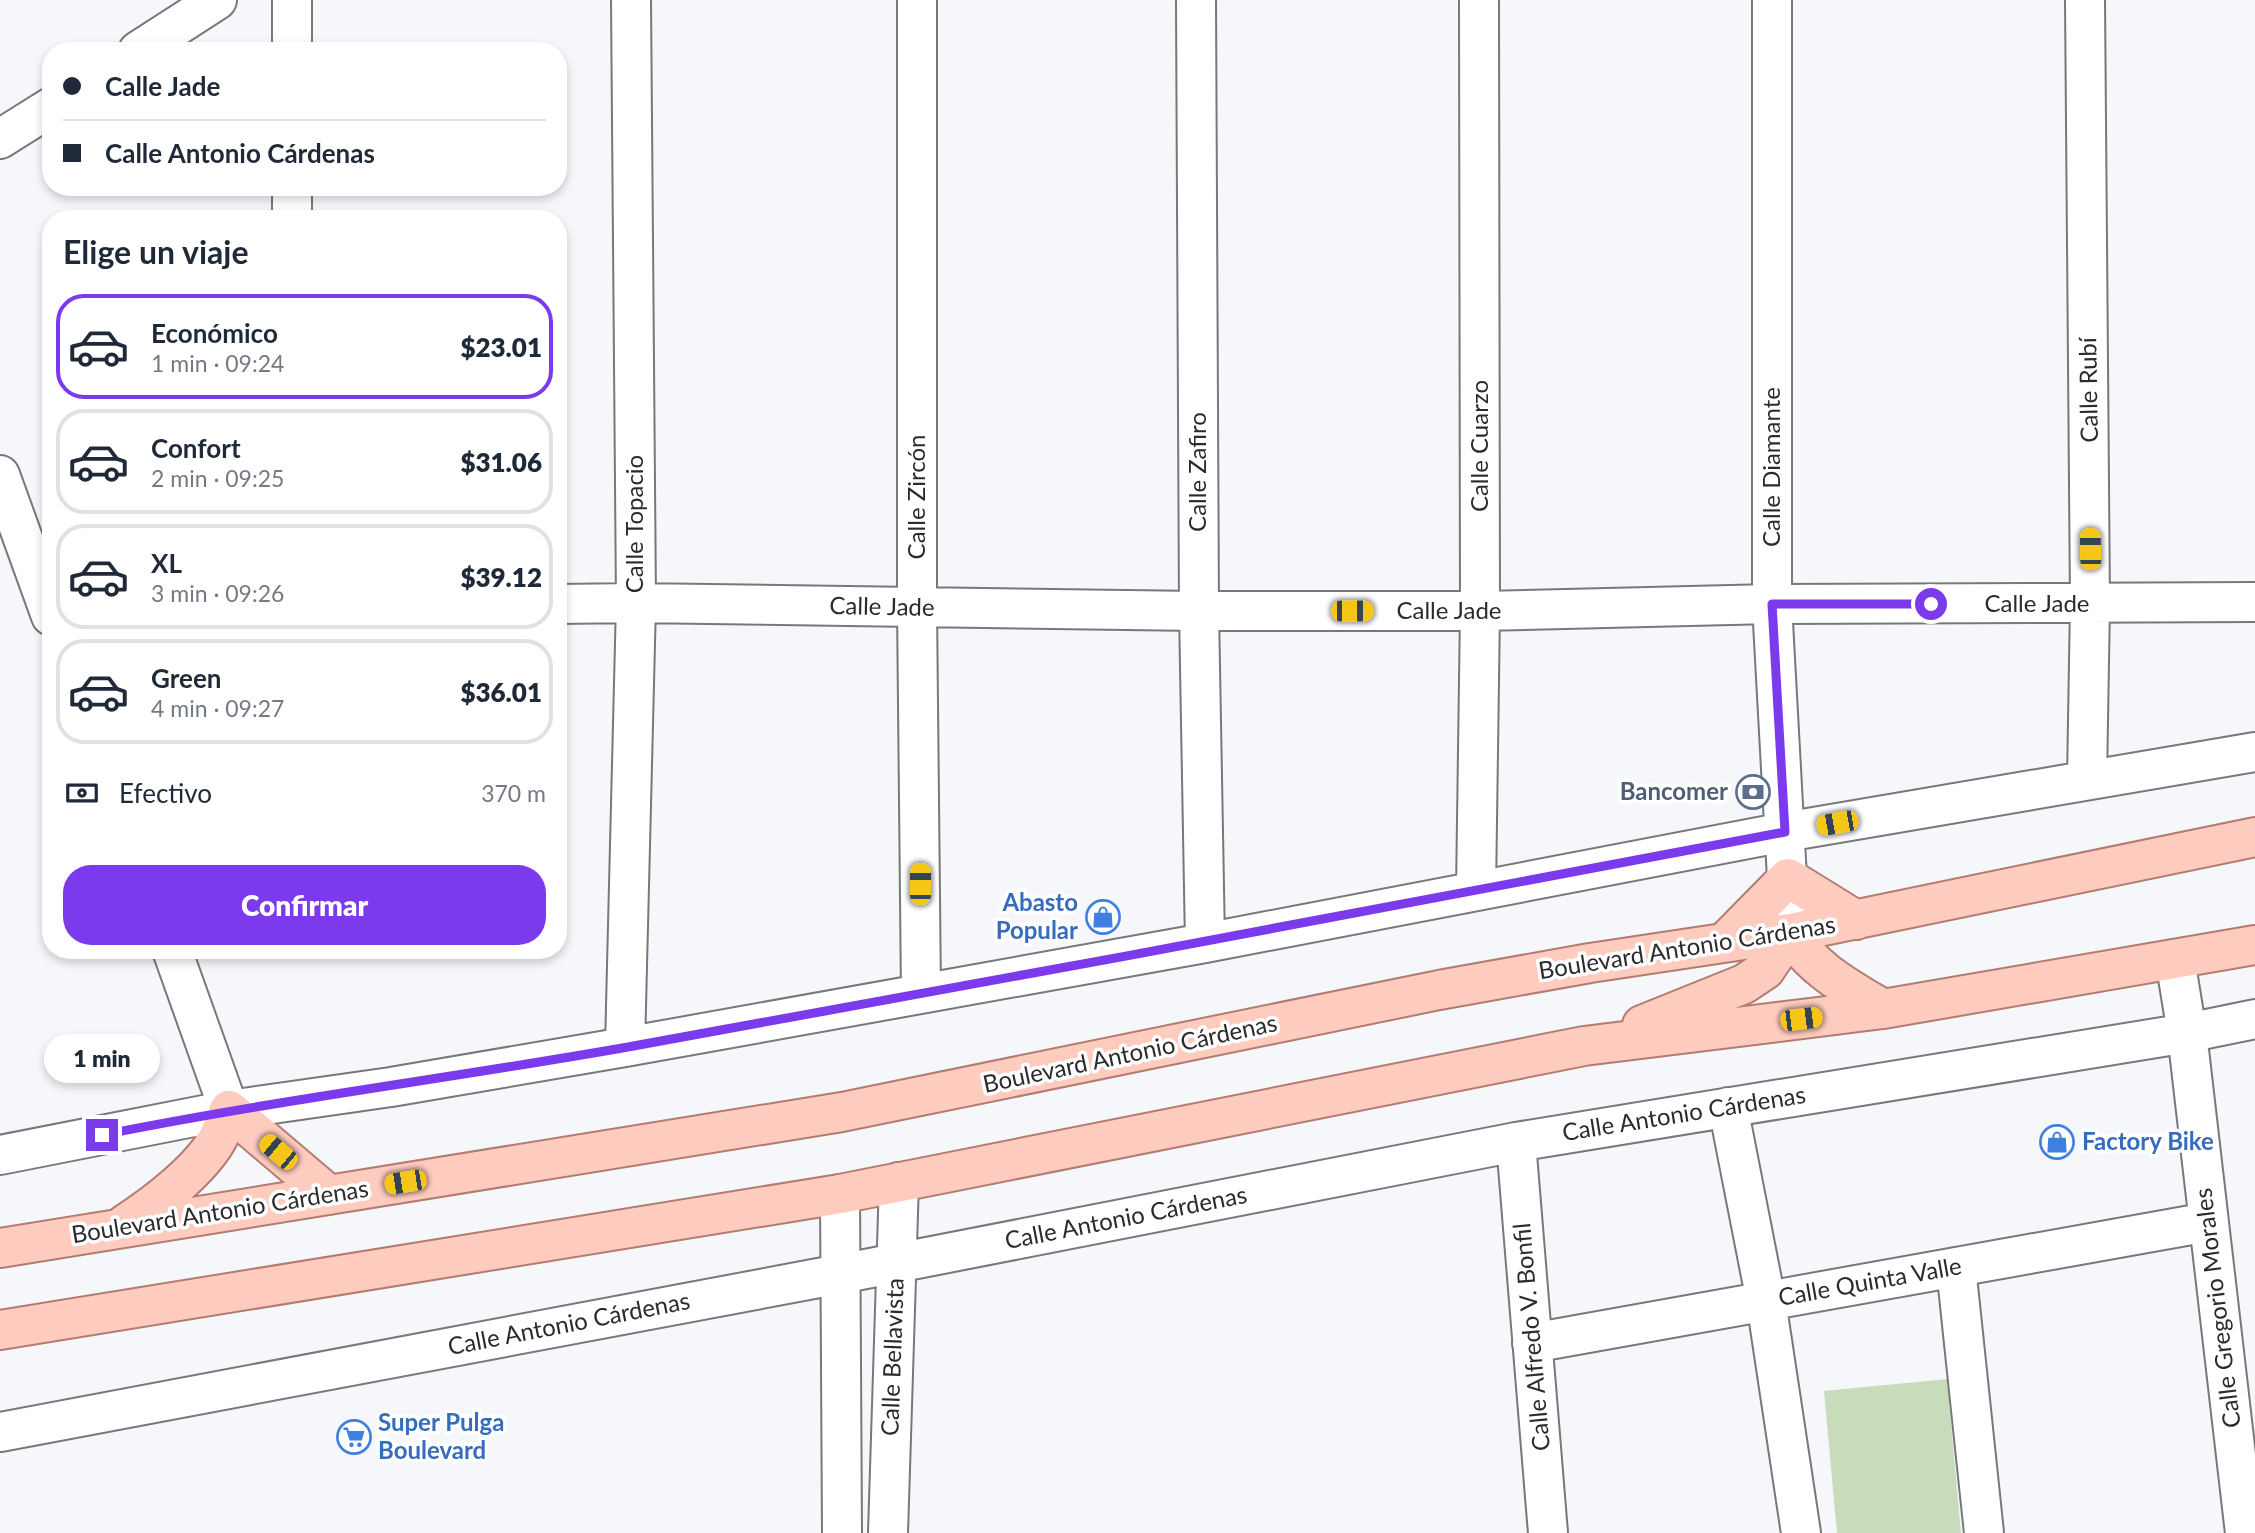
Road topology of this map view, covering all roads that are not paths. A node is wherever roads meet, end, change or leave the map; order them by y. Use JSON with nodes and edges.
{"nodes":[{"id":1,"x":217,"y":0,"type":"edge"},
{"id":2,"x":292,"y":0,"type":"edge"},
{"id":3,"x":631,"y":0,"type":"edge"},
{"id":4,"x":917,"y":0,"type":"edge"},
{"id":5,"x":1196,"y":0,"type":"edge"},
{"id":6,"x":1479,"y":0,"type":"edge"},
{"id":7,"x":1772,"y":0,"type":"edge"},
{"id":8,"x":2085,"y":0,"type":"edge"},
{"id":9,"x":152,"y":42,"type":"edge"},
{"id":10,"x":292,"y":42,"type":"edge"},
{"id":11,"x":42,"y":113,"type":"edge"},
{"id":12,"x":0,"y":139,"type":"edge"},
{"id":13,"x":0,"y":475,"type":"edge"},
{"id":14,"x":42,"y":591,"type":"edge"},
{"id":15,"x":2255,"y":602,"type":"edge"},
{"id":16,"x":636,"y":603,"type":"junction"},
{"id":17,"x":567,"y":604,"type":"edge"},
{"id":18,"x":1772,"y":604,"type":"junction"},
{"id":19,"x":2090,"y":604,"type":"junction"},
{"id":20,"x":917,"y":607,"type":"junction"},
{"id":21,"x":1199,"y":611,"type":"junction"},
{"id":22,"x":1480,"y":611,"type":"junction"},
{"id":23,"x":2255,"y":752,"type":"edge"},
{"id":24,"x":2087,"y":780,"type":"junction"},
{"id":25,"x":1785,"y":832,"type":"junction"},
{"id":26,"x":2255,"y":837,"type":"edge"},
{"id":27,"x":1787,"y":878,"type":"junction"},
{"id":28,"x":1476,"y":891,"type":"junction"},
{"id":29,"x":1856,"y":920,"type":"junction"},
{"id":30,"x":1790,"y":933,"type":"junction"},
{"id":31,"x":1205,"y":943,"type":"junction"},
{"id":32,"x":1724,"y":943,"type":"junction"},
{"id":33,"x":2255,"y":945,"type":"edge"},
{"id":34,"x":175,"y":959,"type":"edge"},
{"id":35,"x":2175,"y":959,"type":"junction"},
{"id":36,"x":921,"y":994,"type":"junction"},
{"id":37,"x":1883,"y":1009,"type":"junction"},
{"id":38,"x":2255,"y":1019,"type":"edge"},
{"id":39,"x":2187,"y":1032,"type":"junction"},
{"id":40,"x":1584,"y":1046,"type":"junction"},
{"id":41,"x":625,"y":1047,"type":"junction"},
{"id":42,"x":1728,"y":1107,"type":"junction"},
{"id":43,"x":229,"y":1110,"type":"junction"},
{"id":44,"x":1516,"y":1142,"type":"junction"},
{"id":45,"x":0,"y":1155,"type":"edge"},
{"id":46,"x":900,"y":1182,"type":"junction"},
{"id":47,"x":840,"y":1194,"type":"junction"},
{"id":48,"x":329,"y":1195,"type":"junction"},
{"id":49,"x":2208,"y":1222,"type":"junction"},
{"id":50,"x":118,"y":1229,"type":"junction"},
{"id":51,"x":0,"y":1248,"type":"edge"},
{"id":52,"x":896,"y":1263,"type":"junction"},
{"id":53,"x":1956,"y":1267,"type":"junction"},
{"id":54,"x":840,"y":1274,"type":"junction"},
{"id":55,"x":1766,"y":1301,"type":"junction"},
{"id":56,"x":0,"y":1330,"type":"edge"},
{"id":57,"x":1532,"y":1343,"type":"junction"},
{"id":58,"x":2240,"y":1372,"type":"edge"},
{"id":59,"x":0,"y":1432,"type":"edge"},
{"id":60,"x":842,"y":1533,"type":"edge"},
{"id":61,"x":888,"y":1533,"type":"edge"},
{"id":62,"x":1548,"y":1533,"type":"edge"},
{"id":63,"x":1801,"y":1533,"type":"edge"},
{"id":64,"x":1984,"y":1533,"type":"edge"},
{"id":65,"x":2245,"y":1533,"type":"edge"}],
"edges":[{"from":1,"to":9,"type":"street"},
{"from":2,"to":10,"type":"street"},
{"from":3,"to":16,"type":"street","name":"Calle Topacio"},
{"from":4,"to":20,"type":"street","name":"Calle Zircón"},
{"from":5,"to":21,"type":"street","name":"Calle Zafiro"},
{"from":6,"to":22,"type":"street","name":"Calle Cuarzo"},
{"from":7,"to":18,"type":"street","name":"Calle Diamante"},
{"from":8,"to":19,"type":"street","name":"Calle Rubí"},
{"from":11,"to":12,"type":"street"},
{"from":13,"to":14,"type":"street"},
{"from":15,"to":19,"type":"street","name":"Calle Jade"},
{"from":16,"to":17,"type":"street","name":"Calle Jade"},
{"from":16,"to":20,"type":"street","name":"Calle Jade"},
{"from":16,"to":41,"type":"street","name":"Calle Topacio"},
{"from":18,"to":19,"type":"street","name":"Calle Jade"},
{"from":18,"to":22,"type":"street","name":"Calle Jade"},
{"from":18,"to":25,"type":"street","name":"Calle Diamante"},
{"from":19,"to":24,"type":"street","name":"Calle Rubí"},
{"from":20,"to":21,"type":"street","name":"Calle Jade"},
{"from":20,"to":36,"type":"street","name":"Calle Zircón"},
{"from":21,"to":22,"type":"street","name":"Calle Jade"},
{"from":21,"to":31,"type":"street","name":"Calle Zafiro"},
{"from":22,"to":28,"type":"street","name":"Calle Cuarzo"},
{"from":23,"to":24,"type":"street"},
{"from":24,"to":25,"type":"street"},
{"from":25,"to":27,"type":"street","name":"Calle Diamante"},
{"from":25,"to":28,"type":"street"},
{"from":26,"to":29,"type":"main road","name":"Boulevard Antonio Cárdenas"},
{"from":27,"to":29,"type":"main road"},
{"from":27,"to":30,"type":"street","name":"Calle Diamante"},
{"from":27,"to":32,"type":"main road"},
{"from":28,"to":31,"type":"street"},
{"from":29,"to":30,"type":"main road","name":"Boulevard Antonio Cárdenas"},
{"from":30,"to":32,"type":"main road","name":"Boulevard Antonio Cárdenas"},
{"from":30,"to":37,"type":"main road"},
{"from":30,"to":40,"type":"main road"},
{"from":31,"to":36,"type":"street"},
{"from":32,"to":48,"type":"main road","name":"Boulevard Antonio Cárdenas"},
{"from":33,"to":35,"type":"main road"},
{"from":34,"to":43,"type":"street"},
{"from":35,"to":37,"type":"main road"},
{"from":35,"to":39,"type":"street","name":"Calle Gregorio Morales"},
{"from":36,"to":41,"type":"street"},
{"from":37,"to":40,"type":"main road"},
{"from":38,"to":39,"type":"street","name":"Calle Antonio Cárdenas"},
{"from":39,"to":42,"type":"street","name":"Calle Antonio Cárdenas"},
{"from":39,"to":49,"type":"street","name":"Calle Gregorio Morales"},
{"from":40,"to":46,"type":"main road"},
{"from":41,"to":43,"type":"street"},
{"from":42,"to":44,"type":"street","name":"Calle Antonio Cárdenas"},
{"from":42,"to":55,"type":"street"},
{"from":43,"to":45,"type":"street"},
{"from":43,"to":48,"type":"main road"},
{"from":43,"to":50,"type":"main road"},
{"from":44,"to":52,"type":"street","name":"Calle Antonio Cárdenas"},
{"from":44,"to":57,"type":"street","name":"Calle Alfredo V. Bonfil"},
{"from":46,"to":47,"type":"main road"},
{"from":46,"to":52,"type":"street","name":"Calle Bellavista"},
{"from":47,"to":54,"type":"street","name":"Calle Bellavista"},
{"from":47,"to":56,"type":"main road"},
{"from":48,"to":50,"type":"main road","name":"Boulevard Antonio Cárdenas"},
{"from":49,"to":53,"type":"street","name":"Calle Quinta Valle"},
{"from":49,"to":58,"type":"street","name":"Calle Gregorio Morales"},
{"from":50,"to":51,"type":"main road","name":"Boulevard Antonio Cárdenas"},
{"from":52,"to":54,"type":"street","name":"Calle Antonio Cárdenas"},
{"from":52,"to":61,"type":"street","name":"Calle Bellavista"},
{"from":53,"to":55,"type":"street","name":"Calle Quinta Valle"},
{"from":53,"to":64,"type":"street"},
{"from":54,"to":59,"type":"street","name":"Calle Antonio Cárdenas"},
{"from":54,"to":60,"type":"street","name":"Calle Bellavista"},
{"from":55,"to":57,"type":"street","name":"Calle Quinta Valle"},
{"from":55,"to":63,"type":"street"},
{"from":57,"to":62,"type":"street","name":"Calle Alfredo V. Bonfil"},
{"from":58,"to":65,"type":"street","name":"Calle Gregorio Morales"}]}
